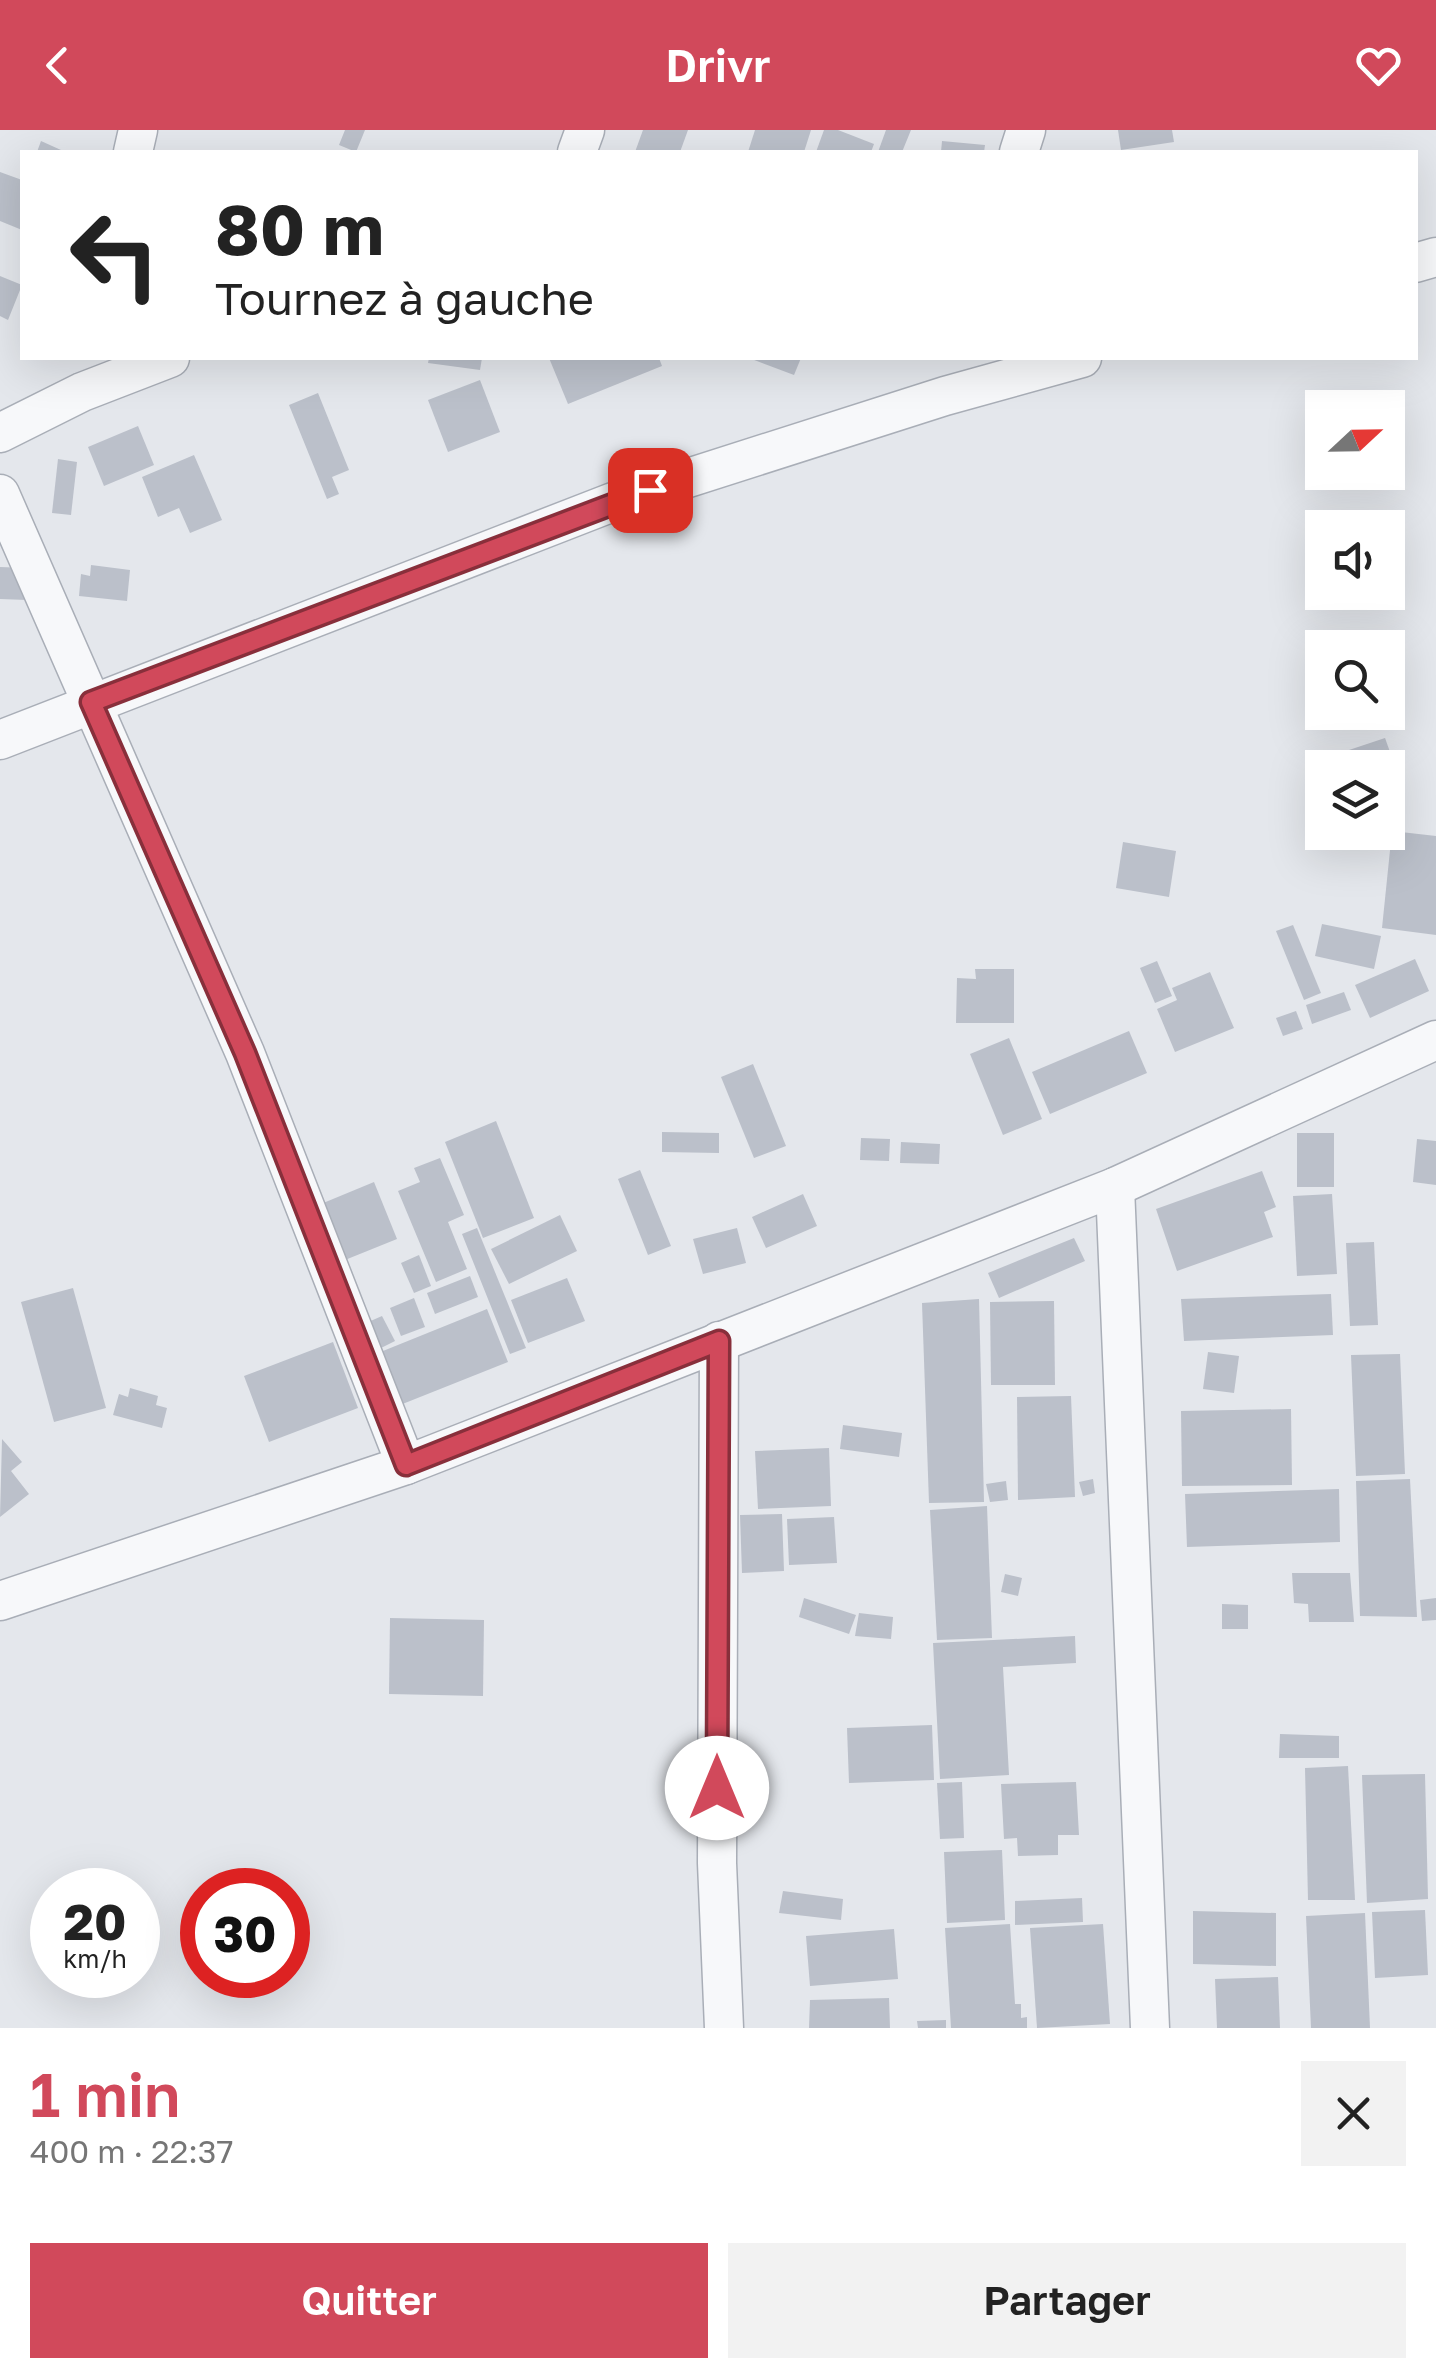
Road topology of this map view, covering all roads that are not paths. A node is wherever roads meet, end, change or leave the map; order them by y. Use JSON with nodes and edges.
{"nodes":[{"id":1,"x":160,"y":360,"type":"edge"},
{"id":2,"x":956,"y":360,"type":"edge"},
{"id":3,"x":1075,"y":360,"type":"edge"},
{"id":4,"x":86,"y":375,"type":"edge"},
{"id":5,"x":945,"y":396,"type":"junction"},
{"id":6,"x":0,"y":433,"type":"edge"},
{"id":7,"x":0,"y":494,"type":"edge"},
{"id":8,"x":91,"y":702,"type":"junction"},
{"id":9,"x":0,"y":740,"type":"edge"},
{"id":10,"x":1436,"y":1040,"type":"edge"},
{"id":11,"x":1115,"y":1187,"type":"junction"},
{"id":12,"x":719,"y":1341,"type":"junction"},
{"id":13,"x":406,"y":1465,"type":"junction"},
{"id":14,"x":0,"y":1600,"type":"edge"},
{"id":15,"x":724,"y":2028,"type":"edge"},
{"id":16,"x":1150,"y":2028,"type":"edge"}],
"edges":[{"from":1,"to":4,"type":"street"},
{"from":2,"to":5,"type":"street"},
{"from":3,"to":5,"type":"street"},
{"from":4,"to":6,"type":"street"},
{"from":5,"to":8,"type":"street"},
{"from":7,"to":8,"type":"street"},
{"from":8,"to":9,"type":"street"},
{"from":8,"to":13,"type":"street"},
{"from":10,"to":11,"type":"street"},
{"from":11,"to":12,"type":"street"},
{"from":11,"to":16,"type":"street"},
{"from":12,"to":13,"type":"street"},
{"from":12,"to":15,"type":"street"},
{"from":13,"to":14,"type":"street"}]}
